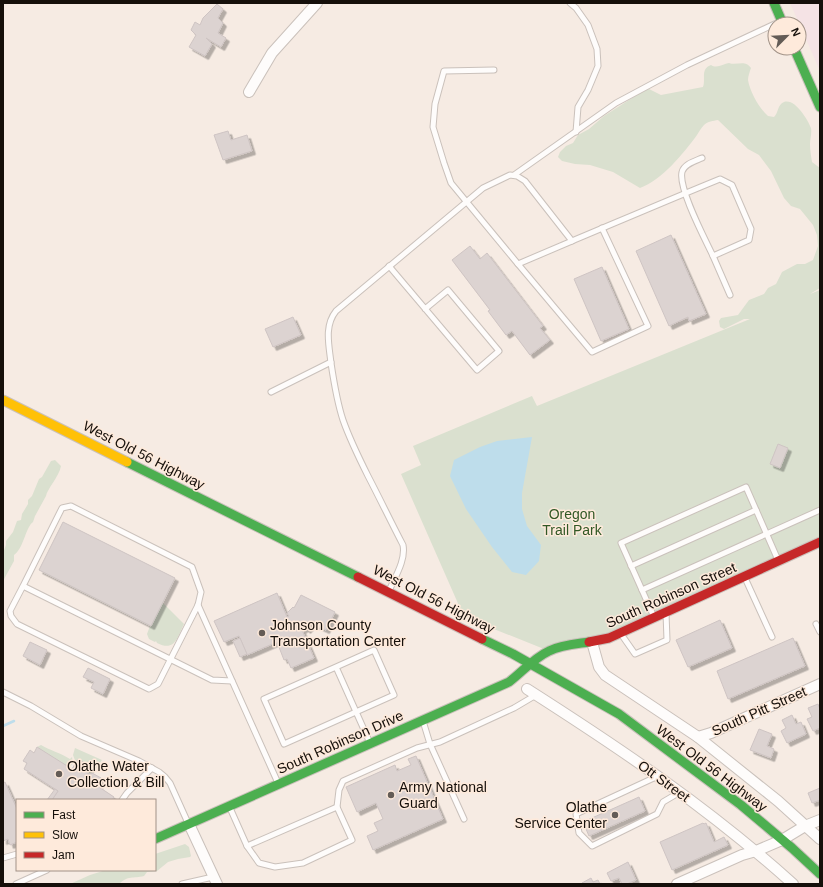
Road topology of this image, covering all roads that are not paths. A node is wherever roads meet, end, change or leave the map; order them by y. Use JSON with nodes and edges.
{"nodes":[{"id":1,"x":317,"y":3,"type":"edge"},
{"id":2,"x":570,"y":3,"type":"edge"},
{"id":3,"x":774,"y":3,"type":"edge"},
{"id":4,"x":779,"y":16,"type":"edge"},
{"id":5,"x":767,"y":29,"type":"edge"},
{"id":6,"x":798,"y":56,"type":"edge"},
{"id":7,"x":494,"y":70,"type":"dead end"},
{"id":8,"x":249,"y":92,"type":"dead end"},
{"id":9,"x":820,"y":107,"type":"edge"},
{"id":10,"x":576,"y":132,"type":"junction"},
{"id":11,"x":702,"y":158,"type":"dead end"},
{"id":12,"x":514,"y":175,"type":"junction"},
{"id":13,"x":685,"y":193,"type":"junction"},
{"id":14,"x":466,"y":202,"type":"junction"},
{"id":15,"x":602,"y":228,"type":"junction"},
{"id":16,"x":572,"y":241,"type":"junction"},
{"id":17,"x":713,"y":256,"type":"junction"},
{"id":18,"x":518,"y":264,"type":"junction"},
{"id":19,"x":389,"y":266,"type":"junction"},
{"id":20,"x":730,"y":295,"type":"dead end"},
{"id":21,"x":425,"y":309,"type":"junction"},
{"id":22,"x":331,"y":362,"type":"junction"},
{"id":23,"x":271,"y":392,"type":"dead end"},
{"id":24,"x":3,"y":400,"type":"edge"},
{"id":25,"x":756,"y":510,"type":"junction"},
{"id":26,"x":820,"y":510,"type":"edge"},
{"id":27,"x":767,"y":534,"type":"junction"},
{"id":28,"x":820,"y":542,"type":"edge"},
{"id":29,"x":779,"y":561,"type":"junction"},
{"id":30,"x":631,"y":566,"type":"junction"},
{"id":31,"x":745,"y":577,"type":"junction"},
{"id":32,"x":23,"y":586,"type":"junction"},
{"id":33,"x":642,"y":590,"type":"junction"},
{"id":34,"x":389,"y":592,"type":"junction"},
{"id":35,"x":198,"y":605,"type":"junction"},
{"id":36,"x":666,"y":613,"type":"junction"},
{"id":37,"x":654,"y":618,"type":"junction"},
{"id":38,"x":816,"y":624,"type":"dead end"},
{"id":39,"x":820,"y":632,"type":"edge"},
{"id":40,"x":620,"y":633,"type":"junction"},
{"id":41,"x":772,"y":636,"type":"dead end"},
{"id":42,"x":592,"y":642,"type":"junction"},
{"id":43,"x":171,"y":660,"type":"junction"},
{"id":44,"x":531,"y":664,"type":"junction"},
{"id":45,"x":336,"y":667,"type":"junction"},
{"id":46,"x":232,"y":681,"type":"junction"},
{"id":47,"x":820,"y":684,"type":"edge"},
{"id":48,"x":527,"y":689,"type":"dead end"},
{"id":49,"x":3,"y":692,"type":"edge"},
{"id":50,"x":536,"y":695,"type":"junction"},
{"id":51,"x":356,"y":712,"type":"junction"},
{"id":52,"x":422,"y":720,"type":"junction"},
{"id":53,"x":698,"y":737,"type":"junction"},
{"id":54,"x":370,"y":744,"type":"junction"},
{"id":55,"x":430,"y":744,"type":"junction"},
{"id":56,"x":152,"y":768,"type":"junction"},
{"id":57,"x":658,"y":776,"type":"junction"},
{"id":58,"x":278,"y":784,"type":"junction"},
{"id":59,"x":680,"y":792,"type":"junction"},
{"id":60,"x":123,"y":799,"type":"edge"},
{"id":61,"x":229,"y":806,"type":"junction"},
{"id":62,"x":337,"y":806,"type":"junction"},
{"id":63,"x":464,"y":819,"type":"dead end"},
{"id":64,"x":820,"y":820,"type":"edge"},
{"id":65,"x":189,"y":824,"type":"junction"},
{"id":66,"x":805,"y":826,"type":"junction"},
{"id":67,"x":156,"y":838,"type":"edge"},
{"id":68,"x":820,"y":839,"type":"edge"},
{"id":69,"x":782,"y":840,"type":"junction"},
{"id":70,"x":247,"y":846,"type":"junction"},
{"id":71,"x":756,"y":851,"type":"junction"},
{"id":72,"x":16,"y":854,"type":"edge"},
{"id":73,"x":3,"y":858,"type":"edge"},
{"id":74,"x":45,"y":871,"type":"edge"},
{"id":75,"x":820,"y":874,"type":"edge"},
{"id":76,"x":215,"y":880,"type":"edge"},
{"id":77,"x":16,"y":884,"type":"edge"},
{"id":78,"x":182,"y":884,"type":"edge"},
{"id":79,"x":677,"y":884,"type":"edge"},
{"id":80,"x":793,"y":884,"type":"edge"}],
"edges":[{"from":1,"to":8,"type":"street"},
{"from":2,"to":10,"type":"lane"},
{"from":3,"to":4,"type":"main road"},
{"from":5,"to":10,"type":"lane"},
{"from":6,"to":9,"type":"main road"},
{"from":7,"to":14,"type":"lane"},
{"from":10,"to":12,"type":"lane"},
{"from":11,"to":13,"type":"lane"},
{"from":12,"to":14,"type":"lane"},
{"from":12,"to":16,"type":"lane"},
{"from":13,"to":15,"type":"lane"},
{"from":13,"to":17,"type":"lane"},
{"from":13,"to":17,"type":"lane"},
{"from":14,"to":18,"type":"lane"},
{"from":14,"to":19,"type":"lane"},
{"from":15,"to":16,"type":"lane"},
{"from":15,"to":18,"type":"lane"},
{"from":16,"to":18,"type":"lane"},
{"from":17,"to":20,"type":"lane"},
{"from":19,"to":21,"type":"lane"},
{"from":19,"to":22,"type":"lane"},
{"from":21,"to":21,"type":"lane"},
{"from":22,"to":23,"type":"lane"},
{"from":22,"to":34,"type":"lane"},
{"from":24,"to":34,"type":"main road","name":"West Old 56 Highway"},
{"from":25,"to":27,"type":"lane"},
{"from":25,"to":30,"type":"lane"},
{"from":25,"to":30,"type":"lane"},
{"from":26,"to":27,"type":"lane"},
{"from":27,"to":29,"type":"lane"},
{"from":27,"to":33,"type":"lane"},
{"from":28,"to":29,"type":"main road","name":"South Robinson Street"},
{"from":29,"to":31,"type":"main road","name":"South Robinson Street"},
{"from":30,"to":33,"type":"lane"},
{"from":31,"to":36,"type":"main road","name":"South Robinson Street"},
{"from":31,"to":41,"type":"lane"},
{"from":32,"to":35,"type":"lane"},
{"from":32,"to":43,"type":"lane"},
{"from":32,"to":43,"type":"lane"},
{"from":33,"to":37,"type":"lane"},
{"from":34,"to":44,"type":"main road","name":"West Old 56 Highway"},
{"from":35,"to":43,"type":"lane"},
{"from":35,"to":46,"type":"lane"},
{"from":36,"to":37,"type":"main road","name":"South Robinson Street"},
{"from":36,"to":40,"type":"lane"},
{"from":37,"to":40,"type":"main road","name":"South Robinson Street"},
{"from":38,"to":39,"type":"lane"},
{"from":40,"to":42,"type":"main road","name":"South Robinson Street"},
{"from":42,"to":44,"type":"main road","name":"South Robinson Street"},
{"from":42,"to":53,"type":"street"},
{"from":43,"to":46,"type":"lane"},
{"from":44,"to":52,"type":"main road","name":"South Robinson Drive"},
{"from":44,"to":69,"type":"main road","name":"West Old 56 Highway"},
{"from":45,"to":51,"type":"lane"},
{"from":45,"to":51,"type":"lane"},
{"from":45,"to":51,"type":"lane"},
{"from":46,"to":58,"type":"lane"},
{"from":47,"to":53,"type":"street","name":"South Pitt Street"},
{"from":48,"to":50,"type":"street","name":"Ott Street"},
{"from":49,"to":56,"type":"lane"},
{"from":50,"to":55,"type":"lane"},
{"from":50,"to":57,"type":"street","name":"Ott Street"},
{"from":51,"to":54,"type":"lane"},
{"from":52,"to":54,"type":"main road","name":"South Robinson Drive"},
{"from":52,"to":55,"type":"lane"},
{"from":53,"to":66,"type":"street"},
{"from":54,"to":58,"type":"main road","name":"South Robinson Drive"},
{"from":55,"to":62,"type":"lane"},
{"from":55,"to":63,"type":"lane"},
{"from":56,"to":60,"type":"lane"},
{"from":56,"to":65,"type":"lane"},
{"from":57,"to":59,"type":"street","name":"Ott Street"},
{"from":57,"to":59,"type":"lane"},
{"from":58,"to":61,"type":"main road","name":"South Robinson Drive"},
{"from":59,"to":71,"type":"street","name":"Ott Street"},
{"from":61,"to":65,"type":"main road","name":"South Robinson Drive"},
{"from":61,"to":70,"type":"lane"},
{"from":62,"to":70,"type":"lane"},
{"from":62,"to":70,"type":"lane"},
{"from":64,"to":66,"type":"street"},
{"from":65,"to":67,"type":"main road","name":"South Robinson Drive"},
{"from":65,"to":76,"type":"street"},
{"from":66,"to":68,"type":"street"},
{"from":66,"to":69,"type":"street"},
{"from":69,"to":71,"type":"street"},
{"from":69,"to":75,"type":"main road","name":"West Old 56 Highway"},
{"from":71,"to":79,"type":"street"},
{"from":71,"to":80,"type":"street","name":"Ott Street"},
{"from":72,"to":73,"type":"lane"},
{"from":74,"to":77,"type":"lane"},
{"from":76,"to":78,"type":"lane"}]}
